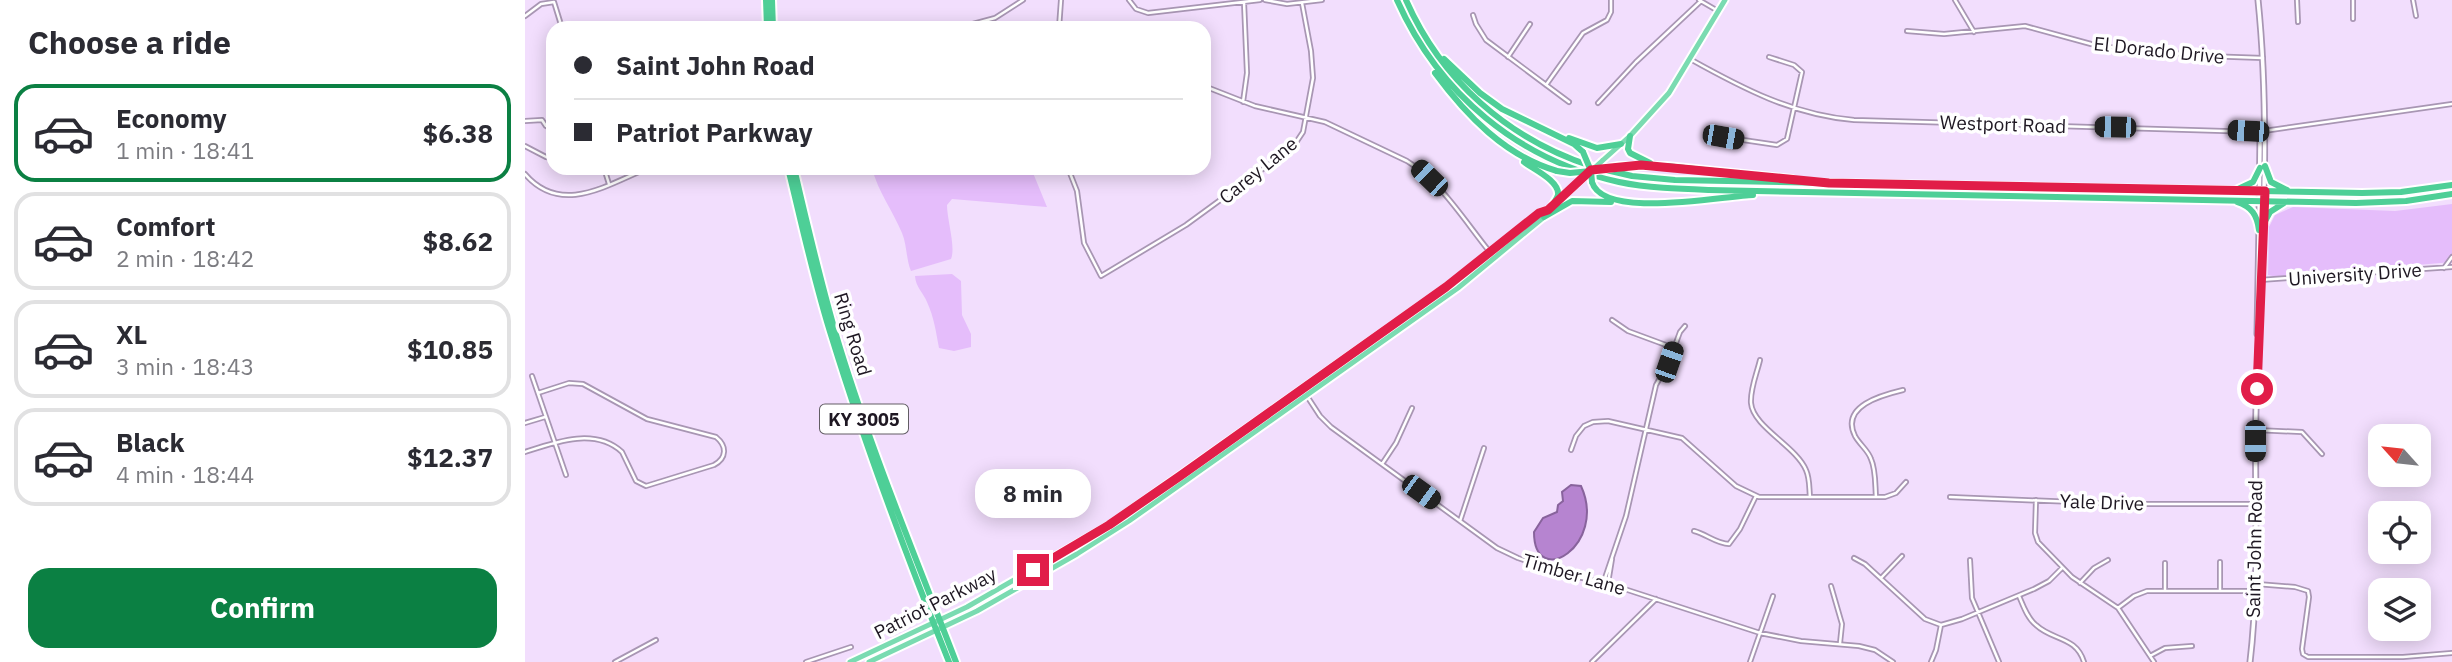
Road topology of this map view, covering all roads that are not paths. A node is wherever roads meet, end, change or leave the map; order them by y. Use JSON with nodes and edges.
{"nodes":[{"id":1,"x":767,"y":0,"type":"edge"},
{"id":2,"x":772,"y":0,"type":"edge"},
{"id":3,"x":1023,"y":0,"type":"edge"},
{"id":4,"x":1061,"y":0,"type":"edge"},
{"id":5,"x":1129,"y":0,"type":"edge"},
{"id":6,"x":1260,"y":0,"type":"edge"},
{"id":7,"x":1265,"y":0,"type":"edge"},
{"id":8,"x":1322,"y":0,"type":"edge"},
{"id":9,"x":1397,"y":0,"type":"edge"},
{"id":10,"x":1406,"y":0,"type":"edge"},
{"id":11,"x":1611,"y":0,"type":"edge"},
{"id":12,"x":1725,"y":0,"type":"edge"},
{"id":13,"x":1955,"y":0,"type":"edge"},
{"id":14,"x":2259,"y":0,"type":"edge"},
{"id":15,"x":2297,"y":0,"type":"edge"},
{"id":16,"x":2353,"y":0,"type":"edge"},
{"id":17,"x":2413,"y":0,"type":"edge"},
{"id":18,"x":1700,"y":1,"type":"edge"},
{"id":19,"x":1244,"y":2,"type":"junction"},
{"id":20,"x":1302,"y":3,"type":"junction"},
{"id":21,"x":1718,"y":11,"type":"junction"},
{"id":22,"x":1473,"y":15,"type":"dead end"},
{"id":23,"x":525,"y":16,"type":"edge"},
{"id":24,"x":2416,"y":16,"type":"dead end"},
{"id":25,"x":2353,"y":19,"type":"dead end"},
{"id":26,"x":560,"y":21,"type":"edge"},
{"id":27,"x":767,"y":21,"type":"edge"},
{"id":28,"x":773,"y":21,"type":"edge"},
{"id":29,"x":984,"y":21,"type":"edge"},
{"id":30,"x":1060,"y":21,"type":"edge"},
{"id":31,"x":2298,"y":22,"type":"dead end"},
{"id":32,"x":1530,"y":24,"type":"dead end"},
{"id":33,"x":1907,"y":31,"type":"dead end"},
{"id":34,"x":1974,"y":32,"type":"junction"},
{"id":35,"x":1419,"y":43,"type":"junction"},
{"id":36,"x":1432,"y":47,"type":"junction"},
{"id":37,"x":1508,"y":57,"type":"junction"},
{"id":38,"x":1769,"y":57,"type":"dead end"},
{"id":39,"x":2263,"y":58,"type":"junction"},
{"id":40,"x":1690,"y":59,"type":"junction"},
{"id":41,"x":1546,"y":85,"type":"junction"},
{"id":42,"x":1211,"y":89,"type":"edge"},
{"id":43,"x":1243,"y":102,"type":"junction"},
{"id":44,"x":1569,"y":102,"type":"dead end"},
{"id":45,"x":1598,"y":103,"type":"dead end"},
{"id":46,"x":2452,"y":104,"type":"edge"},
{"id":47,"x":1793,"y":108,"type":"junction"},
{"id":48,"x":1305,"y":117,"type":"junction"},
{"id":49,"x":525,"y":121,"type":"edge"},
{"id":50,"x":546,"y":127,"type":"edge"},
{"id":51,"x":1548,"y":131,"type":"junction"},
{"id":52,"x":2264,"y":131,"type":"junction"},
{"id":53,"x":1630,"y":136,"type":"junction"},
{"id":54,"x":1723,"y":137,"type":"dead end"},
{"id":55,"x":1501,"y":143,"type":"junction"},
{"id":56,"x":1621,"y":144,"type":"junction"},
{"id":57,"x":525,"y":146,"type":"edge"},
{"id":58,"x":546,"y":157,"type":"edge"},
{"id":59,"x":1666,"y":166,"type":"junction"},
{"id":60,"x":2262,"y":167,"type":"junction"},
{"id":61,"x":1591,"y":170,"type":"junction"},
{"id":62,"x":525,"y":174,"type":"edge"},
{"id":63,"x":606,"y":175,"type":"edge"},
{"id":64,"x":630,"y":175,"type":"edge"},
{"id":65,"x":790,"y":175,"type":"edge"},
{"id":66,"x":795,"y":175,"type":"edge"},
{"id":67,"x":1070,"y":175,"type":"edge"},
{"id":68,"x":1829,"y":183,"type":"junction"},
{"id":69,"x":609,"y":184,"type":"junction"},
{"id":70,"x":2452,"y":185,"type":"edge"},
{"id":71,"x":2229,"y":191,"type":"junction"},
{"id":72,"x":2262,"y":191,"type":"junction"},
{"id":73,"x":2302,"y":192,"type":"junction"},
{"id":74,"x":1846,"y":193,"type":"junction"},
{"id":75,"x":2452,"y":194,"type":"edge"},
{"id":76,"x":2229,"y":200,"type":"junction"},
{"id":77,"x":2262,"y":201,"type":"junction"},
{"id":78,"x":2302,"y":202,"type":"junction"},
{"id":79,"x":1651,"y":203,"type":"junction"},
{"id":80,"x":1548,"y":211,"type":"junction"},
{"id":81,"x":2264,"y":223,"type":"junction"},
{"id":82,"x":2259,"y":230,"type":"junction"},
{"id":83,"x":1492,"y":255,"type":"junction"},
{"id":84,"x":2452,"y":257,"type":"edge"},
{"id":85,"x":2452,"y":267,"type":"edge"},
{"id":86,"x":2444,"y":268,"type":"junction"},
{"id":87,"x":2259,"y":280,"type":"junction"},
{"id":88,"x":1612,"y":320,"type":"dead end"},
{"id":89,"x":1685,"y":326,"type":"dead end"},
{"id":90,"x":1674,"y":348,"type":"junction"},
{"id":91,"x":1761,"y":360,"type":"dead end"},
{"id":92,"x":532,"y":376,"type":"dead end"},
{"id":93,"x":1303,"y":390,"type":"junction"},
{"id":94,"x":1903,"y":390,"type":"dead end"},
{"id":95,"x":538,"y":393,"type":"junction"},
{"id":96,"x":1307,"y":396,"type":"junction"},
{"id":97,"x":1412,"y":408,"type":"dead end"},
{"id":98,"x":545,"y":417,"type":"junction"},
{"id":99,"x":525,"y":423,"type":"edge"},
{"id":100,"x":1647,"y":429,"type":"junction"},
{"id":101,"x":2256,"y":430,"type":"junction"},
{"id":102,"x":555,"y":442,"type":"junction"},
{"id":103,"x":1483,"y":448,"type":"dead end"},
{"id":104,"x":1571,"y":450,"type":"dead end"},
{"id":105,"x":525,"y":452,"type":"edge"},
{"id":106,"x":2322,"y":454,"type":"dead end"},
{"id":107,"x":1382,"y":464,"type":"junction"},
{"id":108,"x":566,"y":475,"type":"dead end"},
{"id":109,"x":1906,"y":482,"type":"dead end"},
{"id":110,"x":1756,"y":496,"type":"junction"},
{"id":111,"x":1810,"y":497,"type":"junction"},
{"id":112,"x":1876,"y":497,"type":"junction"},
{"id":113,"x":1950,"y":497,"type":"dead end"},
{"id":114,"x":2036,"y":500,"type":"junction"},
{"id":115,"x":2255,"y":503,"type":"junction"},
{"id":116,"x":1460,"y":521,"type":"junction"},
{"id":117,"x":1694,"y":531,"type":"dead end"},
{"id":118,"x":1902,"y":556,"type":"dead end"},
{"id":119,"x":1854,"y":558,"type":"dead end"},
{"id":120,"x":1970,"y":560,"type":"dead end"},
{"id":121,"x":2108,"y":560,"type":"dead end"},
{"id":122,"x":2220,"y":562,"type":"dead end"},
{"id":123,"x":2165,"y":563,"type":"dead end"},
{"id":124,"x":2062,"y":568,"type":"junction"},
{"id":125,"x":1881,"y":578,"type":"junction"},
{"id":126,"x":1605,"y":583,"type":"junction"},
{"id":127,"x":2080,"y":583,"type":"junction"},
{"id":128,"x":2255,"y":584,"type":"junction"},
{"id":129,"x":1832,"y":586,"type":"dead end"},
{"id":130,"x":2165,"y":591,"type":"junction"},
{"id":131,"x":2220,"y":591,"type":"junction"},
{"id":132,"x":2255,"y":591,"type":"junction"},
{"id":133,"x":1773,"y":596,"type":"dead end"},
{"id":134,"x":2019,"y":596,"type":"junction"},
{"id":135,"x":1656,"y":598,"type":"junction"},
{"id":136,"x":2118,"y":608,"type":"junction"},
{"id":137,"x":1978,"y":612,"type":"junction"},
{"id":138,"x":937,"y":622,"type":"junction"},
{"id":139,"x":1941,"y":625,"type":"junction"},
{"id":140,"x":940,"y":630,"type":"junction"},
{"id":141,"x":1760,"y":633,"type":"junction"},
{"id":142,"x":656,"y":640,"type":"dead end"},
{"id":143,"x":1840,"y":643,"type":"junction"},
{"id":144,"x":2192,"y":646,"type":"dead end"},
{"id":145,"x":851,"y":647,"type":"dead end"},
{"id":146,"x":2452,"y":653,"type":"edge"},
{"id":147,"x":2150,"y":656,"type":"junction"},
{"id":148,"x":615,"y":662,"type":"edge"},
{"id":149,"x":806,"y":662,"type":"edge"},
{"id":150,"x":850,"y":662,"type":"edge"},
{"id":151,"x":869,"y":662,"type":"edge"},
{"id":152,"x":949,"y":662,"type":"edge"},
{"id":153,"x":957,"y":662,"type":"edge"},
{"id":154,"x":1592,"y":662,"type":"edge"},
{"id":155,"x":1750,"y":662,"type":"edge"},
{"id":156,"x":1893,"y":662,"type":"edge"},
{"id":157,"x":1931,"y":662,"type":"edge"},
{"id":158,"x":1999,"y":662,"type":"edge"},
{"id":159,"x":2084,"y":662,"type":"edge"},
{"id":160,"x":2154,"y":662,"type":"edge"},
{"id":161,"x":2250,"y":662,"type":"edge"}],
"edges":[{"from":1,"to":27,"type":"highway"},
{"from":2,"to":28,"type":"highway"},
{"from":3,"to":29,"type":"street"},
{"from":4,"to":30,"type":"street"},
{"from":5,"to":19,"type":"street"},
{"from":6,"to":19,"type":"street"},
{"from":7,"to":20,"type":"street"},
{"from":8,"to":20,"type":"street"},
{"from":9,"to":35,"type":"highway"},
{"from":10,"to":36,"type":"highway"},
{"from":11,"to":41,"type":"street"},
{"from":12,"to":21,"type":"main road","name":"Patriot Parkway"},
{"from":13,"to":34,"type":"street"},
{"from":14,"to":39,"type":"street","name":"Saint John Road"},
{"from":15,"to":31,"type":"street"},
{"from":16,"to":25,"type":"street"},
{"from":17,"to":24,"type":"street"},
{"from":18,"to":21,"type":"street"},
{"from":18,"to":45,"type":"street"},
{"from":19,"to":43,"type":"street"},
{"from":20,"to":48,"type":"street","name":"Carey Lane"},
{"from":21,"to":40,"type":"main road","name":"Patriot Parkway"},
{"from":22,"to":37,"type":"street"},
{"from":23,"to":26,"type":"street"},
{"from":32,"to":37,"type":"street"},
{"from":33,"to":34,"type":"street","name":"El Dorado Drive"},
{"from":34,"to":39,"type":"street","name":"El Dorado Drive"},
{"from":35,"to":55,"type":"highway"},
{"from":35,"to":74,"type":"highway"},
{"from":36,"to":51,"type":"highway"},
{"from":36,"to":68,"type":"highway"},
{"from":37,"to":41,"type":"street"},
{"from":38,"to":47,"type":"street"},
{"from":39,"to":52,"type":"street","name":"Saint John Road"},
{"from":40,"to":47,"type":"street","name":"Westport Road"},
{"from":40,"to":53,"type":"main road","name":"Patriot Parkway"},
{"from":41,"to":44,"type":"street"},
{"from":42,"to":43,"type":"street"},
{"from":43,"to":48,"type":"street"},
{"from":46,"to":52,"type":"street","name":"Westport Road"},
{"from":47,"to":52,"type":"street","name":"Westport Road"},
{"from":47,"to":54,"type":"street"},
{"from":48,"to":67,"type":"street","name":"Carey Lane"},
{"from":48,"to":83,"type":"street"},
{"from":49,"to":50,"type":"street"},
{"from":51,"to":56,"type":"highway"},
{"from":51,"to":61,"type":"highway","bridge":true},
{"from":52,"to":60,"type":"street","name":"Saint John Road"},
{"from":53,"to":56,"type":"main road","name":"Patriot Parkway"},
{"from":53,"to":59,"type":"highway"},
{"from":55,"to":61,"type":"highway","bridge":true},
{"from":55,"to":80,"type":"highway"},
{"from":56,"to":61,"type":"main road","name":"Patriot Parkway","bridge":true},
{"from":57,"to":58,"type":"street"},
{"from":59,"to":61,"type":"highway","bridge":true},
{"from":59,"to":68,"type":"highway"},
{"from":60,"to":71,"type":"highway"},
{"from":60,"to":72,"type":"street","name":"Saint John Road"},
{"from":60,"to":73,"type":"highway"},
{"from":61,"to":79,"type":"highway","bridge":true},
{"from":61,"to":80,"type":"main road","name":"Patriot Parkway","bridge":true},
{"from":62,"to":69,"type":"street"},
{"from":63,"to":69,"type":"street"},
{"from":64,"to":69,"type":"street"},
{"from":65,"to":138,"type":"highway","name":"Ring Road","number":"KY 3005"},
{"from":66,"to":138,"type":"highway","name":"Ring Road","number":"KY 3005"},
{"from":68,"to":71,"type":"highway"},
{"from":70,"to":73,"type":"highway"},
{"from":71,"to":72,"type":"highway"},
{"from":72,"to":73,"type":"highway"},
{"from":72,"to":77,"type":"street","name":"Saint John Road"},
{"from":74,"to":76,"type":"highway"},
{"from":74,"to":79,"type":"highway"},
{"from":75,"to":78,"type":"highway"},
{"from":76,"to":77,"type":"highway"},
{"from":76,"to":82,"type":"highway"},
{"from":77,"to":78,"type":"highway"},
{"from":77,"to":81,"type":"street","name":"Saint John Road"},
{"from":77,"to":82,"type":"street","name":"Saint John Road"},
{"from":78,"to":81,"type":"highway"},
{"from":79,"to":80,"type":"highway"},
{"from":80,"to":83,"type":"main road","name":"Patriot Parkway"},
{"from":81,"to":87,"type":"street","name":"Saint John Road"},
{"from":82,"to":87,"type":"street","name":"Saint John Road"},
{"from":83,"to":93,"type":"main road","name":"Patriot Parkway"},
{"from":83,"to":96,"type":"main road","name":"Patriot Parkway"},
{"from":84,"to":86,"type":"street"},
{"from":85,"to":86,"type":"street","name":"University Drive"},
{"from":86,"to":87,"type":"street","name":"University Drive"},
{"from":87,"to":101,"type":"street","name":"Saint John Road"},
{"from":88,"to":90,"type":"street"},
{"from":89,"to":90,"type":"street"},
{"from":90,"to":100,"type":"street"},
{"from":91,"to":111,"type":"street"},
{"from":92,"to":95,"type":"street"},
{"from":93,"to":96,"type":"street","name":"Timber Lane"},
{"from":93,"to":138,"type":"main road","name":"Patriot Parkway"},
{"from":94,"to":112,"type":"street"},
{"from":95,"to":98,"type":"street"},
{"from":95,"to":102,"type":"street"},
{"from":96,"to":107,"type":"street","name":"Timber Lane"},
{"from":96,"to":140,"type":"main road","name":"Patriot Parkway"},
{"from":97,"to":107,"type":"street"},
{"from":98,"to":99,"type":"street"},
{"from":98,"to":102,"type":"street"},
{"from":100,"to":104,"type":"street"},
{"from":100,"to":110,"type":"street"},
{"from":100,"to":126,"type":"street"},
{"from":101,"to":106,"type":"street"},
{"from":101,"to":115,"type":"street","name":"Saint John Road"},
{"from":102,"to":105,"type":"street"},
{"from":102,"to":108,"type":"street"},
{"from":103,"to":116,"type":"street"},
{"from":107,"to":116,"type":"street","name":"Timber Lane"},
{"from":109,"to":112,"type":"street"},
{"from":110,"to":111,"type":"street"},
{"from":110,"to":117,"type":"street"},
{"from":111,"to":112,"type":"street"},
{"from":113,"to":114,"type":"street","name":"Yale Drive"},
{"from":114,"to":115,"type":"street","name":"Yale Drive"},
{"from":114,"to":124,"type":"street"},
{"from":115,"to":128,"type":"street","name":"Saint John Road"},
{"from":116,"to":126,"type":"street","name":"Timber Lane"},
{"from":118,"to":125,"type":"street"},
{"from":119,"to":125,"type":"street"},
{"from":120,"to":137,"type":"street"},
{"from":121,"to":127,"type":"street"},
{"from":122,"to":131,"type":"street"},
{"from":123,"to":130,"type":"street"},
{"from":124,"to":127,"type":"street"},
{"from":124,"to":134,"type":"street"},
{"from":125,"to":139,"type":"street"},
{"from":126,"to":135,"type":"street","name":"Timber Lane"},
{"from":127,"to":136,"type":"street"},
{"from":128,"to":132,"type":"street","name":"Saint John Road"},
{"from":128,"to":146,"type":"street"},
{"from":129,"to":143,"type":"street"},
{"from":130,"to":131,"type":"street"},
{"from":130,"to":136,"type":"street"},
{"from":131,"to":132,"type":"street"},
{"from":132,"to":161,"type":"street","name":"Saint John Road"},
{"from":133,"to":141,"type":"street"},
{"from":134,"to":137,"type":"street"},
{"from":134,"to":159,"type":"street"},
{"from":135,"to":141,"type":"street","name":"Timber Lane"},
{"from":135,"to":154,"type":"street"},
{"from":136,"to":147,"type":"street"},
{"from":137,"to":139,"type":"street"},
{"from":137,"to":158,"type":"street"},
{"from":138,"to":140,"type":"highway","name":"Ring Road","number":"KY 3005"},
{"from":138,"to":150,"type":"main road","name":"Patriot Parkway"},
{"from":139,"to":157,"type":"street"},
{"from":140,"to":151,"type":"main road","name":"Patriot Parkway"},
{"from":140,"to":152,"type":"highway","name":"Ring Road","number":"KY 3005"},
{"from":140,"to":153,"type":"highway","name":"Ring Road","number":"KY 3005"},
{"from":141,"to":143,"type":"street","name":"Timber Lane"},
{"from":141,"to":155,"type":"street"},
{"from":142,"to":148,"type":"street"},
{"from":143,"to":156,"type":"street","name":"Timber Lane"},
{"from":144,"to":147,"type":"street"},
{"from":145,"to":149,"type":"street"},
{"from":147,"to":160,"type":"street"}]}
